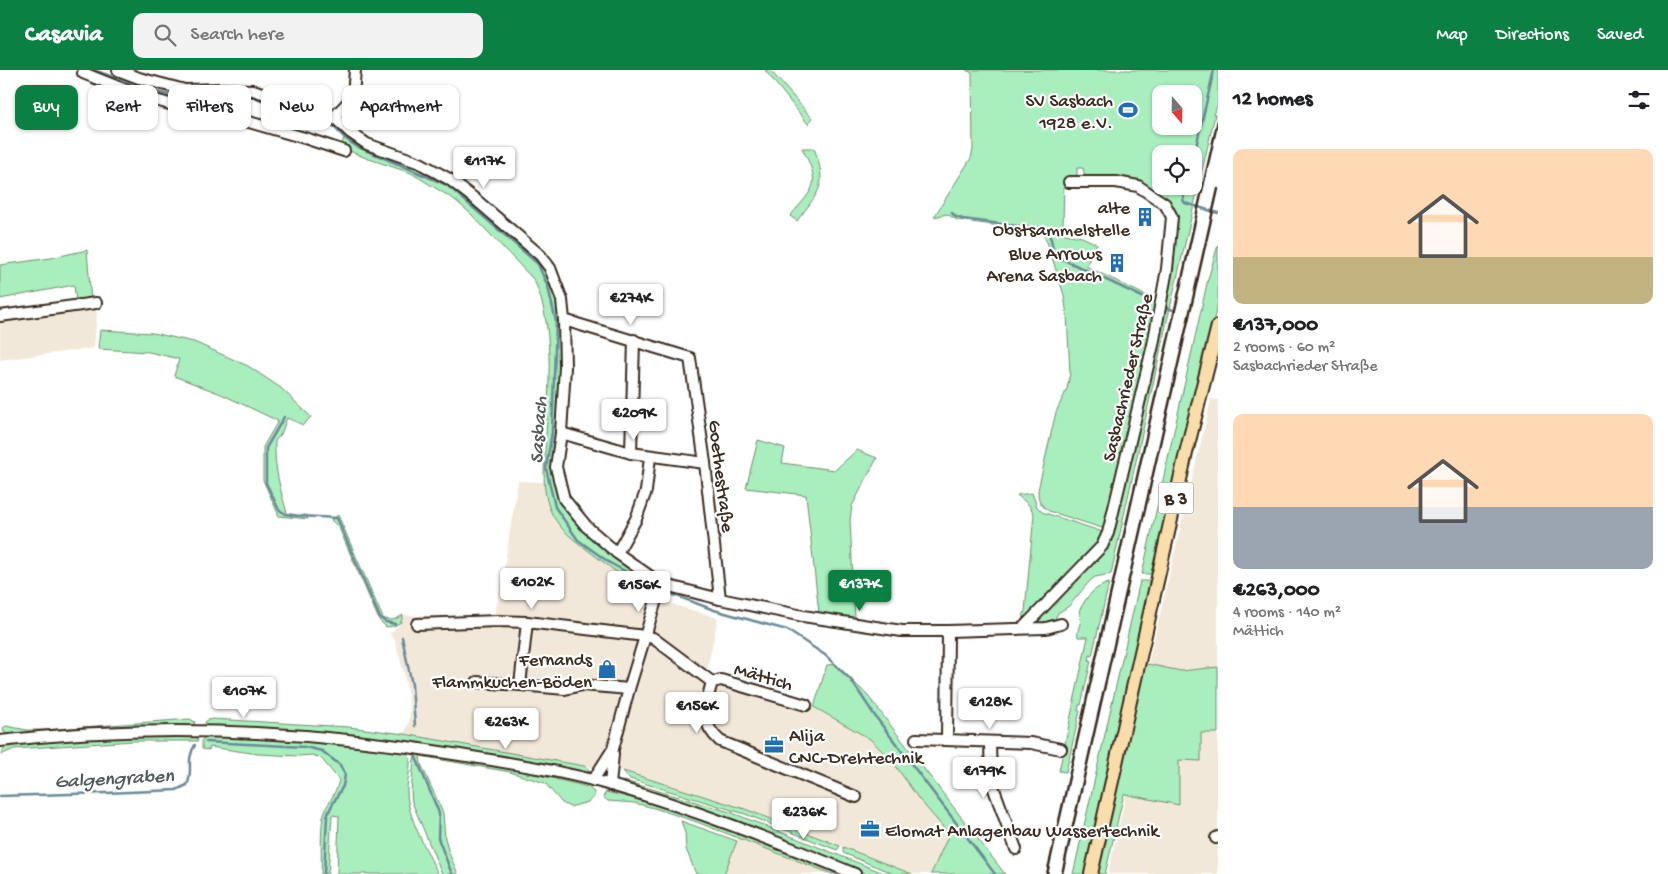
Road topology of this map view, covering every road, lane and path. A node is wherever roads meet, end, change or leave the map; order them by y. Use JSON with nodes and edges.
{"nodes":[{"id":1,"x":84,"y":70,"type":"edge"},
{"id":2,"x":118,"y":70,"type":"edge"},
{"id":3,"x":355,"y":70,"type":"edge"},
{"id":4,"x":334,"y":117,"type":"junction"},
{"id":5,"x":344,"y":151,"type":"dead end"},
{"id":6,"x":1069,"y":182,"type":"dead end"},
{"id":7,"x":96,"y":303,"type":"dead end"},
{"id":8,"x":0,"y":316,"type":"edge"},
{"id":9,"x":564,"y":320,"type":"junction"},
{"id":10,"x":1218,"y":326,"type":"edge"},
{"id":11,"x":634,"y":340,"type":"junction"},
{"id":12,"x":561,"y":433,"type":"junction"},
{"id":13,"x":631,"y":453,"type":"junction"},
{"id":14,"x":650,"y":457,"type":"junction"},
{"id":15,"x":705,"y":463,"type":"junction"},
{"id":16,"x":617,"y":553,"type":"junction"},
{"id":17,"x":661,"y":585,"type":"junction"},
{"id":18,"x":720,"y":599,"type":"junction"},
{"id":19,"x":526,"y":622,"type":"junction"},
{"id":20,"x":417,"y":624,"type":"dead end"},
{"id":21,"x":1061,"y":624,"type":"dead end"},
{"id":22,"x":1023,"y":628,"type":"junction"},
{"id":23,"x":948,"y":631,"type":"junction"},
{"id":24,"x":645,"y":636,"type":"junction"},
{"id":25,"x":477,"y":682,"type":"dead end"},
{"id":26,"x":712,"y":682,"type":"junction"},
{"id":27,"x":520,"y":684,"type":"junction"},
{"id":28,"x":629,"y":689,"type":"junction"},
{"id":29,"x":806,"y":705,"type":"dead end"},
{"id":30,"x":0,"y":738,"type":"edge"},
{"id":31,"x":916,"y":738,"type":"dead end"},
{"id":32,"x":17,"y":739,"type":"junction"},
{"id":33,"x":946,"y":740,"type":"junction"},
{"id":34,"x":0,"y":741,"type":"edge"},
{"id":35,"x":990,"y":742,"type":"junction"},
{"id":36,"x":614,"y":749,"type":"junction"},
{"id":37,"x":1061,"y":749,"type":"dead end"},
{"id":38,"x":594,"y":781,"type":"junction"},
{"id":39,"x":610,"y":785,"type":"junction"},
{"id":40,"x":856,"y":797,"type":"dead end"},
{"id":41,"x":1016,"y":849,"type":"dead end"},
{"id":42,"x":855,"y":874,"type":"edge"},
{"id":43,"x":1091,"y":874,"type":"edge"}],
"edges":[{"from":1,"to":5,"type":"street"},
{"from":2,"to":4,"type":"street"},
{"from":3,"to":4,"type":"street"},
{"from":4,"to":9,"type":"street"},
{"from":6,"to":22,"type":"street","name":"Sasbachrieder Straße"},
{"from":7,"to":8,"type":"street"},
{"from":9,"to":11,"type":"street"},
{"from":9,"to":12,"type":"street"},
{"from":10,"to":43,"type":"main road","number":"B 3"},
{"from":11,"to":13,"type":"street"},
{"from":11,"to":15,"type":"street","name":"Goethestraße"},
{"from":12,"to":13,"type":"street"},
{"from":12,"to":16,"type":"street"},
{"from":13,"to":14,"type":"street"},
{"from":14,"to":15,"type":"street"},
{"from":14,"to":16,"type":"street"},
{"from":15,"to":18,"type":"street","name":"Goethestraße"},
{"from":16,"to":17,"type":"street"},
{"from":17,"to":18,"type":"street"},
{"from":17,"to":24,"type":"street"},
{"from":18,"to":23,"type":"street"},
{"from":19,"to":20,"type":"street","name":"Mättich"},
{"from":19,"to":24,"type":"street","name":"Mättich"},
{"from":19,"to":27,"type":"street"},
{"from":21,"to":22,"type":"street"},
{"from":22,"to":23,"type":"street"},
{"from":23,"to":33,"type":"street"},
{"from":24,"to":26,"type":"street","name":"Mättich"},
{"from":24,"to":28,"type":"street"},
{"from":25,"to":27,"type":"street"},
{"from":26,"to":29,"type":"street","name":"Mättich"},
{"from":26,"to":40,"type":"street","name":"Mättich"},
{"from":27,"to":28,"type":"street"},
{"from":28,"to":36,"type":"street"},
{"from":30,"to":32,"type":"street"},
{"from":31,"to":33,"type":"street"},
{"from":32,"to":34,"type":"street"},
{"from":32,"to":38,"type":"street"},
{"from":33,"to":35,"type":"street"},
{"from":35,"to":37,"type":"street"},
{"from":35,"to":41,"type":"street"},
{"from":36,"to":38,"type":"street"},
{"from":36,"to":39,"type":"street"},
{"from":38,"to":39,"type":"street"},
{"from":39,"to":42,"type":"street"}]}
